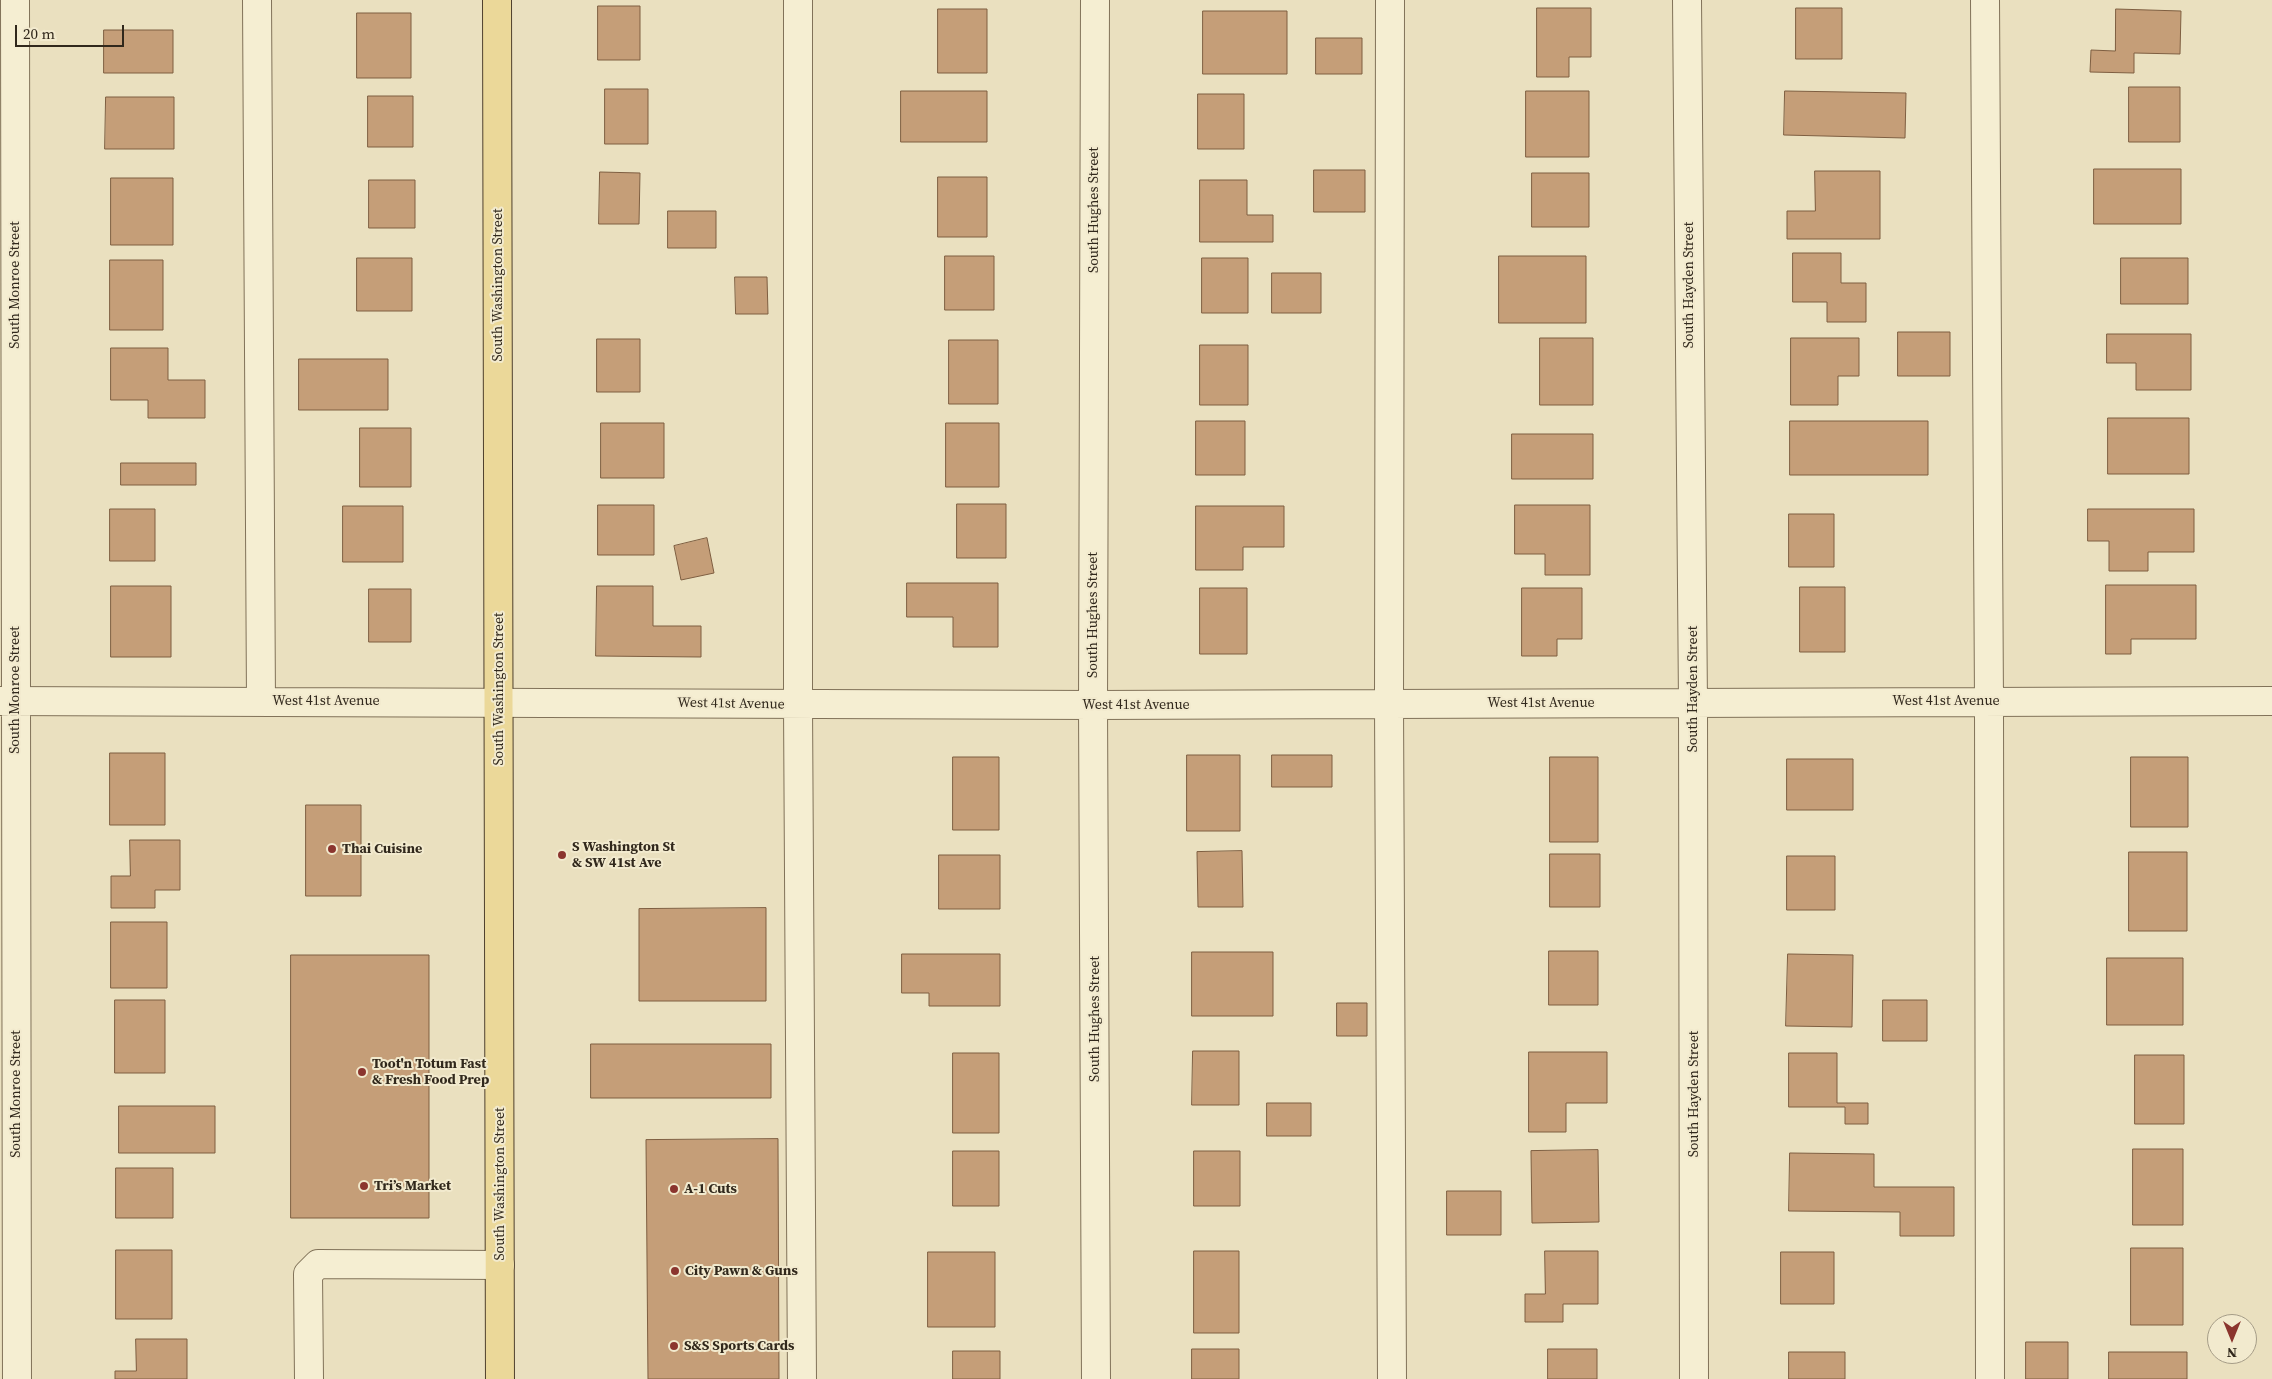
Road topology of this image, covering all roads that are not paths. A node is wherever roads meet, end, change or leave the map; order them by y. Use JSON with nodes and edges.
{"nodes":[{"id":1,"x":15,"y":0,"type":"edge"},
{"id":2,"x":257,"y":0,"type":"edge"},
{"id":3,"x":497,"y":0,"type":"edge"},
{"id":4,"x":798,"y":0,"type":"edge"},
{"id":5,"x":1095,"y":0,"type":"edge"},
{"id":6,"x":1390,"y":0,"type":"edge"},
{"id":7,"x":1687,"y":0,"type":"edge"},
{"id":8,"x":1985,"y":0,"type":"edge"},
{"id":9,"x":8,"y":701,"type":"edge"},
{"id":10,"x":261,"y":701,"type":"junction"},
{"id":11,"x":1989,"y":701,"type":"junction"},
{"id":12,"x":2272,"y":701,"type":"edge"},
{"id":13,"x":499,"y":702,"type":"junction"},
{"id":14,"x":1389,"y":703,"type":"junction"},
{"id":15,"x":1693,"y":703,"type":"junction"},
{"id":16,"x":798,"y":705,"type":"junction"},
{"id":17,"x":1093,"y":705,"type":"junction"},
{"id":18,"x":500,"y":1265,"type":"junction"},
{"id":19,"x":17,"y":1379,"type":"edge"},
{"id":20,"x":309,"y":1379,"type":"edge"},
{"id":21,"x":500,"y":1379,"type":"edge"},
{"id":22,"x":802,"y":1379,"type":"edge"},
{"id":23,"x":1096,"y":1379,"type":"edge"},
{"id":24,"x":1392,"y":1379,"type":"edge"},
{"id":25,"x":1694,"y":1379,"type":"edge"},
{"id":26,"x":1990,"y":1379,"type":"edge"}],
"edges":[{"from":1,"to":9,"type":"street","name":"South Monroe Street"},
{"from":2,"to":10,"type":"street"},
{"from":3,"to":13,"type":"main road","name":"South Washington Street"},
{"from":4,"to":16,"type":"street"},
{"from":5,"to":17,"type":"street","name":"South Hughes Street"},
{"from":6,"to":14,"type":"street"},
{"from":7,"to":15,"type":"street","name":"South Hayden Street"},
{"from":8,"to":11,"type":"street"},
{"from":9,"to":10,"type":"street","name":"West 41st Avenue"},
{"from":9,"to":19,"type":"street","name":"South Monroe Street"},
{"from":10,"to":13,"type":"street","name":"West 41st Avenue"},
{"from":11,"to":12,"type":"street","name":"West 41st Avenue"},
{"from":11,"to":15,"type":"street","name":"West 41st Avenue"},
{"from":11,"to":26,"type":"street"},
{"from":13,"to":16,"type":"street","name":"West 41st Avenue"},
{"from":13,"to":18,"type":"main road","name":"South Washington Street"},
{"from":14,"to":15,"type":"street","name":"West 41st Avenue"},
{"from":14,"to":17,"type":"street","name":"West 41st Avenue"},
{"from":14,"to":24,"type":"street"},
{"from":15,"to":25,"type":"street","name":"South Hayden Street"},
{"from":16,"to":17,"type":"street","name":"West 41st Avenue"},
{"from":16,"to":22,"type":"street"},
{"from":17,"to":23,"type":"street","name":"South Hughes Street"},
{"from":18,"to":20,"type":"street"},
{"from":18,"to":21,"type":"main road","name":"South Washington Street"}]}
